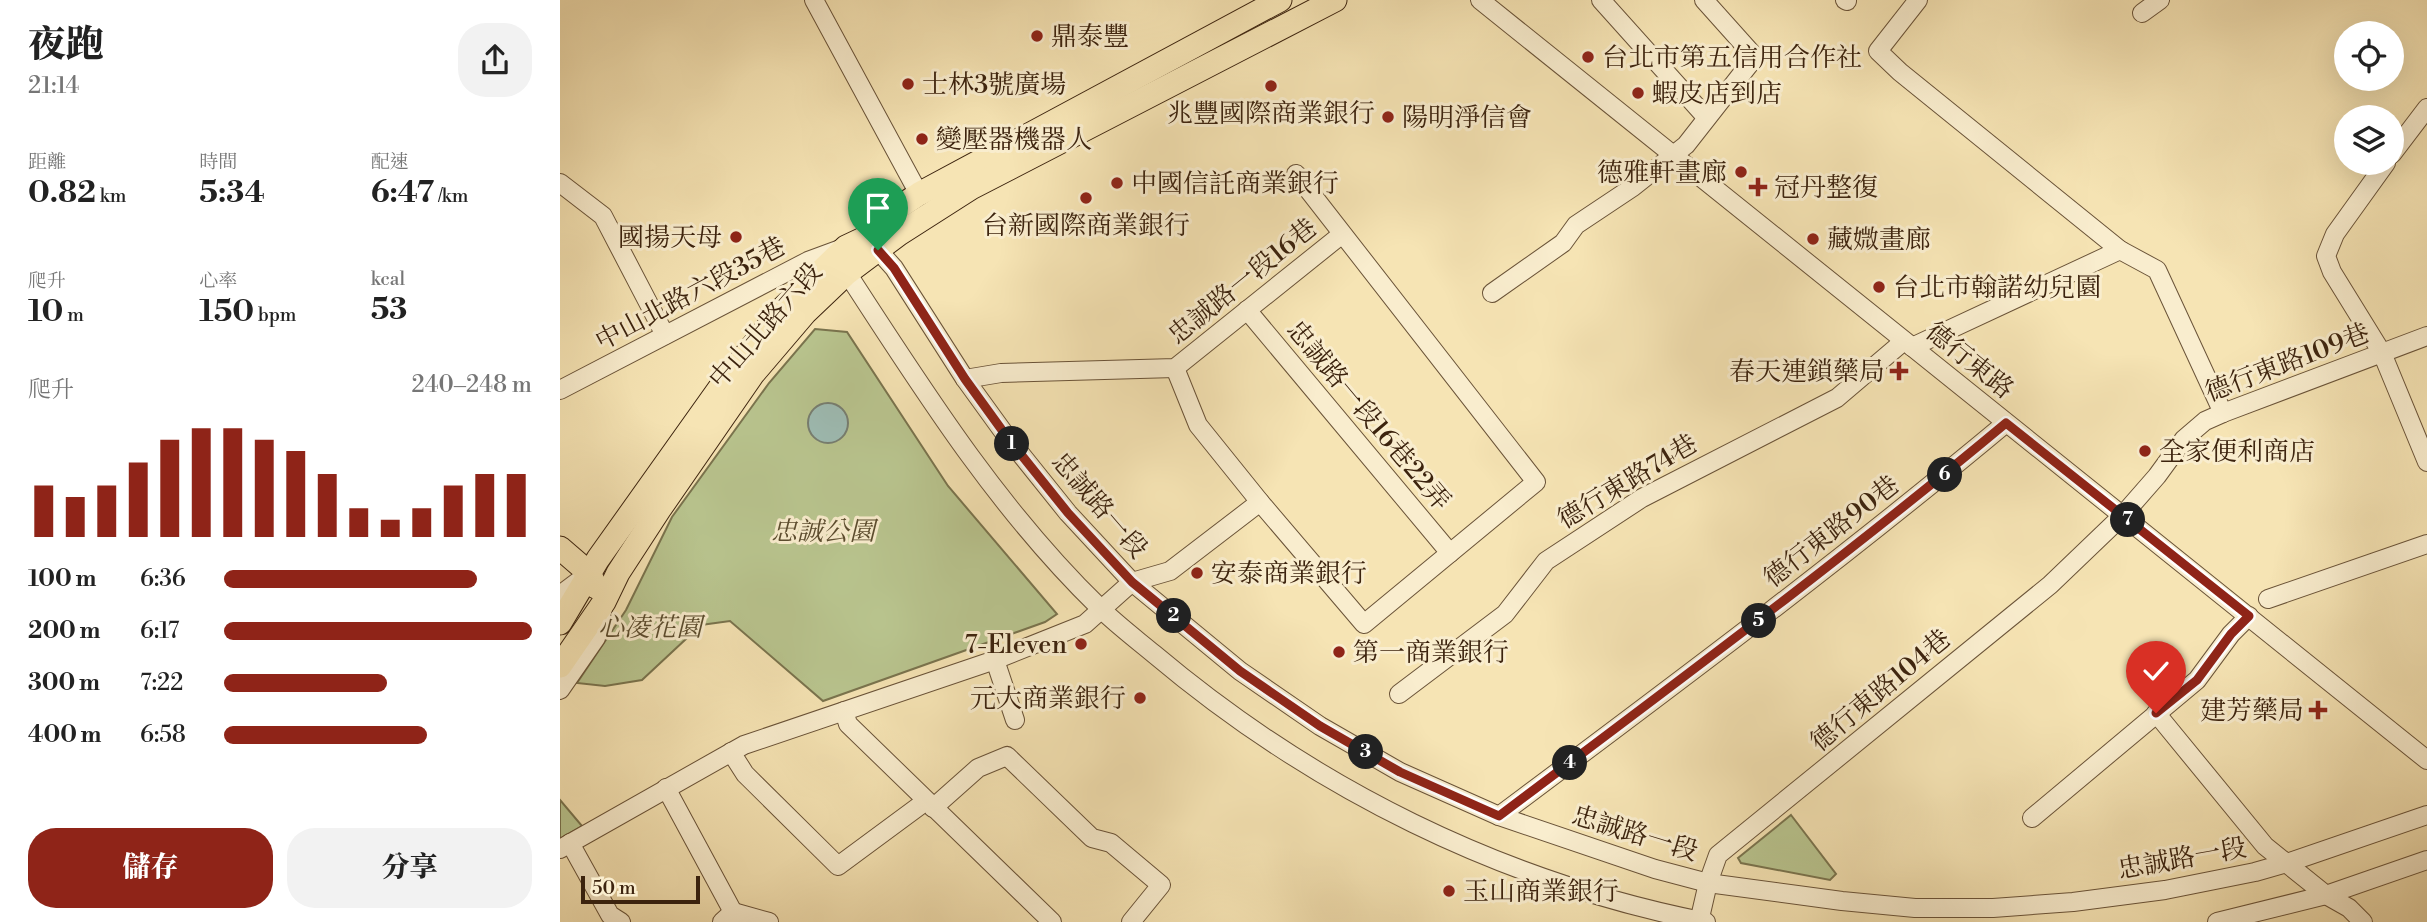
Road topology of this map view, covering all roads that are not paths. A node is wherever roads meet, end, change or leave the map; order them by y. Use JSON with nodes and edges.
{"nodes":[{"id":1,"x":814,"y":0,"type":"edge"},
{"id":2,"x":1280,"y":0,"type":"edge"},
{"id":3,"x":1335,"y":0,"type":"edge"},
{"id":4,"x":1480,"y":0,"type":"edge"},
{"id":5,"x":1601,"y":0,"type":"edge"},
{"id":6,"x":1704,"y":0,"type":"edge"},
{"id":7,"x":1918,"y":0,"type":"edge"},
{"id":8,"x":2160,"y":0,"type":"edge"},
{"id":9,"x":2142,"y":13,"type":"dead end"},
{"id":10,"x":2427,"y":108,"type":"edge"},
{"id":11,"x":1706,"y":117,"type":"junction"},
{"id":12,"x":2404,"y":138,"type":"edge"},
{"id":13,"x":1674,"y":155,"type":"junction"},
{"id":14,"x":1296,"y":174,"type":"dead end"},
{"id":15,"x":2377,"y":175,"type":"edge"},
{"id":16,"x":560,"y":183,"type":"edge"},
{"id":17,"x":919,"y":194,"type":"junction"},
{"id":18,"x":1342,"y":235,"type":"junction"},
{"id":19,"x":846,"y":247,"type":"junction"},
{"id":20,"x":878,"y":250,"type":"junction"},
{"id":21,"x":2120,"y":250,"type":"junction"},
{"id":22,"x":847,"y":273,"type":"junction"},
{"id":23,"x":1492,"y":293,"type":"dead end"},
{"id":24,"x":1247,"y":310,"type":"junction"},
{"id":25,"x":665,"y":335,"type":"junction"},
{"id":26,"x":2427,"y":336,"type":"edge"},
{"id":27,"x":1908,"y":344,"type":"junction"},
{"id":28,"x":2382,"y":353,"type":"junction"},
{"id":29,"x":1175,"y":368,"type":"junction"},
{"id":30,"x":965,"y":379,"type":"junction"},
{"id":31,"x":560,"y":390,"type":"edge"},
{"id":32,"x":2223,"y":412,"type":"junction"},
{"id":33,"x":2006,"y":423,"type":"junction"},
{"id":34,"x":2427,"y":462,"type":"edge"},
{"id":35,"x":1260,"y":502,"type":"junction"},
{"id":36,"x":2122,"y":516,"type":"junction"},
{"id":37,"x":2427,"y":544,"type":"edge"},
{"id":38,"x":560,"y":548,"type":"edge"},
{"id":39,"x":1450,"y":553,"type":"junction"},
{"id":40,"x":589,"y":573,"type":"junction"},
{"id":41,"x":1132,"y":582,"type":"junction"},
{"id":42,"x":2268,"y":599,"type":"dead end"},
{"id":43,"x":604,"y":602,"type":"junction"},
{"id":44,"x":563,"y":606,"type":"edge"},
{"id":45,"x":1100,"y":609,"type":"junction"},
{"id":46,"x":2249,"y":616,"type":"junction"},
{"id":47,"x":995,"y":660,"type":"junction"},
{"id":48,"x":560,"y":666,"type":"edge"},
{"id":49,"x":560,"y":690,"type":"edge"},
{"id":50,"x":1399,"y":694,"type":"dead end"},
{"id":51,"x":844,"y":711,"type":"junction"},
{"id":52,"x":2156,"y":713,"type":"junction"},
{"id":53,"x":1015,"y":720,"type":"dead end"},
{"id":54,"x":731,"y":752,"type":"junction"},
{"id":55,"x":2427,"y":760,"type":"edge"},
{"id":56,"x":666,"y":788,"type":"junction"},
{"id":57,"x":930,"y":805,"type":"junction"},
{"id":58,"x":2427,"y":815,"type":"edge"},
{"id":59,"x":1499,"y":816,"type":"junction"},
{"id":60,"x":2032,"y":818,"type":"dead end"},
{"id":61,"x":565,"y":846,"type":"edge"},
{"id":62,"x":2427,"y":860,"type":"edge"},
{"id":63,"x":2287,"y":863,"type":"junction"},
{"id":64,"x":1708,"y":883,"type":"junction"},
{"id":65,"x":2326,"y":895,"type":"junction"},
{"id":66,"x":728,"y":917,"type":"edge"},
{"id":67,"x":612,"y":920,"type":"edge"},
{"id":68,"x":2360,"y":921,"type":"edge"},
{"id":69,"x":769,"y":922,"type":"edge"},
{"id":70,"x":1052,"y":922,"type":"edge"},
{"id":71,"x":1131,"y":922,"type":"edge"},
{"id":72,"x":1702,"y":922,"type":"edge"},
{"id":73,"x":2217,"y":922,"type":"edge"}],
"edges":[{"from":1,"to":17,"type":"street"},
{"from":2,"to":17,"type":"main road","name":"中山北路六段"},
{"from":3,"to":20,"type":"main road","name":"中山北路六段"},
{"from":4,"to":13,"type":"street","name":"德行東路"},
{"from":5,"to":11,"type":"street"},
{"from":6,"to":11,"type":"street"},
{"from":7,"to":21,"type":"street"},
{"from":8,"to":9,"type":"street"},
{"from":10,"to":12,"type":"street"},
{"from":11,"to":13,"type":"street"},
{"from":13,"to":23,"type":"street"},
{"from":13,"to":27,"type":"street","name":"德行東路"},
{"from":14,"to":18,"type":"street","name":"忠誠路一段16巷"},
{"from":15,"to":28,"type":"street"},
{"from":16,"to":25,"type":"street"},
{"from":17,"to":19,"type":"main road","name":"中山北路六段"},
{"from":18,"to":24,"type":"street","name":"忠誠路一段16巷"},
{"from":18,"to":39,"type":"street","name":"忠誠路一段16巷"},
{"from":19,"to":20,"type":"street"},
{"from":19,"to":22,"type":"street"},
{"from":19,"to":25,"type":"street","name":"中山北路六段35巷"},
{"from":19,"to":40,"type":"main road","name":"中山北路六段"},
{"from":20,"to":22,"type":"main road","name":"中山北路六段"},
{"from":20,"to":30,"type":"street","name":"忠誠路一段"},
{"from":21,"to":27,"type":"street","name":"德行東路74巷"},
{"from":21,"to":32,"type":"street"},
{"from":22,"to":43,"type":"main road","name":"中山北路六段"},
{"from":22,"to":45,"type":"street"},
{"from":24,"to":29,"type":"street","name":"忠誠路一段16巷"},
{"from":24,"to":39,"type":"street","name":"忠誠路一段16巷22弄"},
{"from":25,"to":31,"type":"street","name":"中山北路六段35巷"},
{"from":26,"to":28,"type":"street","name":"德行東路109巷"},
{"from":27,"to":33,"type":"street","name":"德行東路"},
{"from":27,"to":50,"type":"street","name":"德行東路74巷"},
{"from":28,"to":32,"type":"street","name":"德行東路109巷"},
{"from":28,"to":34,"type":"street"},
{"from":29,"to":30,"type":"street","name":"忠誠路一段16巷"},
{"from":29,"to":35,"type":"street"},
{"from":30,"to":41,"type":"street","name":"忠誠路一段"},
{"from":32,"to":36,"type":"street","name":"德行東路109巷"},
{"from":33,"to":36,"type":"street","name":"德行東路"},
{"from":33,"to":59,"type":"street","name":"德行東路90巷"},
{"from":35,"to":39,"type":"street"},
{"from":35,"to":41,"type":"street"},
{"from":36,"to":46,"type":"street","name":"德行東路"},
{"from":36,"to":64,"type":"street","name":"德行東路104巷"},
{"from":37,"to":42,"type":"street"},
{"from":38,"to":40,"type":"main road"},
{"from":40,"to":43,"type":"main road"},
{"from":40,"to":44,"type":"main road","name":"中山北路六段"},
{"from":41,"to":45,"type":"street"},
{"from":41,"to":59,"type":"street","name":"忠誠路一段"},
{"from":43,"to":44,"type":"main road"},
{"from":43,"to":48,"type":"main road","name":"中山北路六段"},
{"from":43,"to":49,"type":"street"},
{"from":45,"to":47,"type":"street"},
{"from":45,"to":72,"type":"street"},
{"from":46,"to":52,"type":"street"},
{"from":46,"to":55,"type":"street","name":"德行東路"},
{"from":47,"to":51,"type":"street"},
{"from":47,"to":53,"type":"street"},
{"from":51,"to":54,"type":"street"},
{"from":51,"to":57,"type":"street"},
{"from":52,"to":60,"type":"street"},
{"from":52,"to":63,"type":"street"},
{"from":54,"to":56,"type":"street"},
{"from":54,"to":57,"type":"street"},
{"from":56,"to":61,"type":"street"},
{"from":56,"to":66,"type":"street"},
{"from":57,"to":70,"type":"street"},
{"from":57,"to":71,"type":"street"},
{"from":58,"to":63,"type":"street","name":"忠誠路一段"},
{"from":59,"to":64,"type":"street","name":"忠誠路一段"},
{"from":61,"to":67,"type":"street"},
{"from":62,"to":65,"type":"street"},
{"from":63,"to":64,"type":"street","name":"忠誠路一段"},
{"from":63,"to":65,"type":"street"},
{"from":64,"to":72,"type":"street","name":"德行東路104巷"},
{"from":65,"to":68,"type":"street"},
{"from":65,"to":73,"type":"street"},
{"from":66,"to":69,"type":"street"}]}
